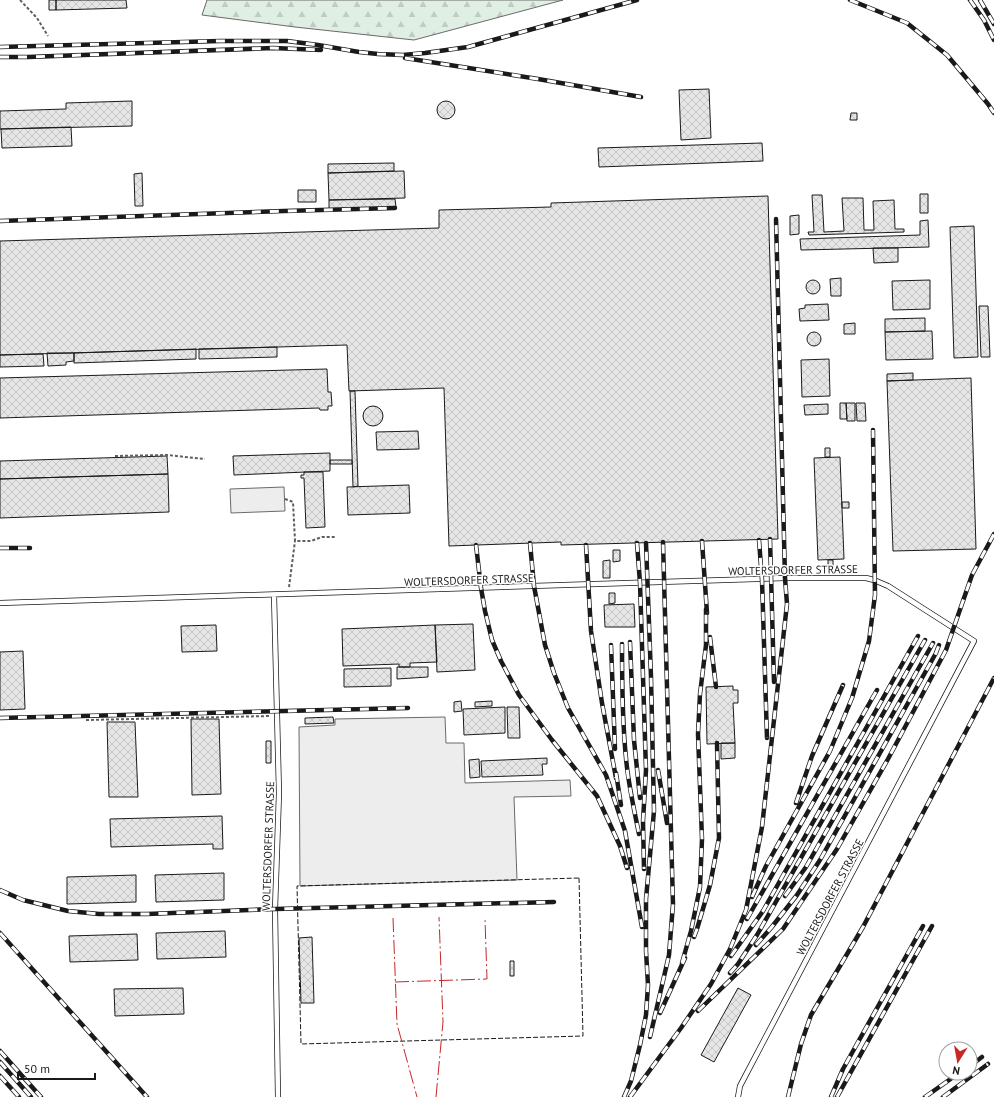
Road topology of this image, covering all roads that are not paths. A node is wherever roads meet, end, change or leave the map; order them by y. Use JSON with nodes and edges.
{"nodes":[{"id":1,"x":274,"y":595,"type":"junction"},
{"id":2,"x":0,"y":603,"type":"edge"},
{"id":3,"x":278,"y":1097,"type":"edge"},
{"id":4,"x":738,"y":1097,"type":"edge"}],
"edges":[{"from":1,"to":2,"type":"lane","name":"WOLTERSDORFER STRASSE"},
{"from":1,"to":3,"type":"lane","name":"WOLTERSDORFER STRASSE"},
{"from":1,"to":4,"type":"lane","name":"WOLTERSDORFER STRASSE"}]}
